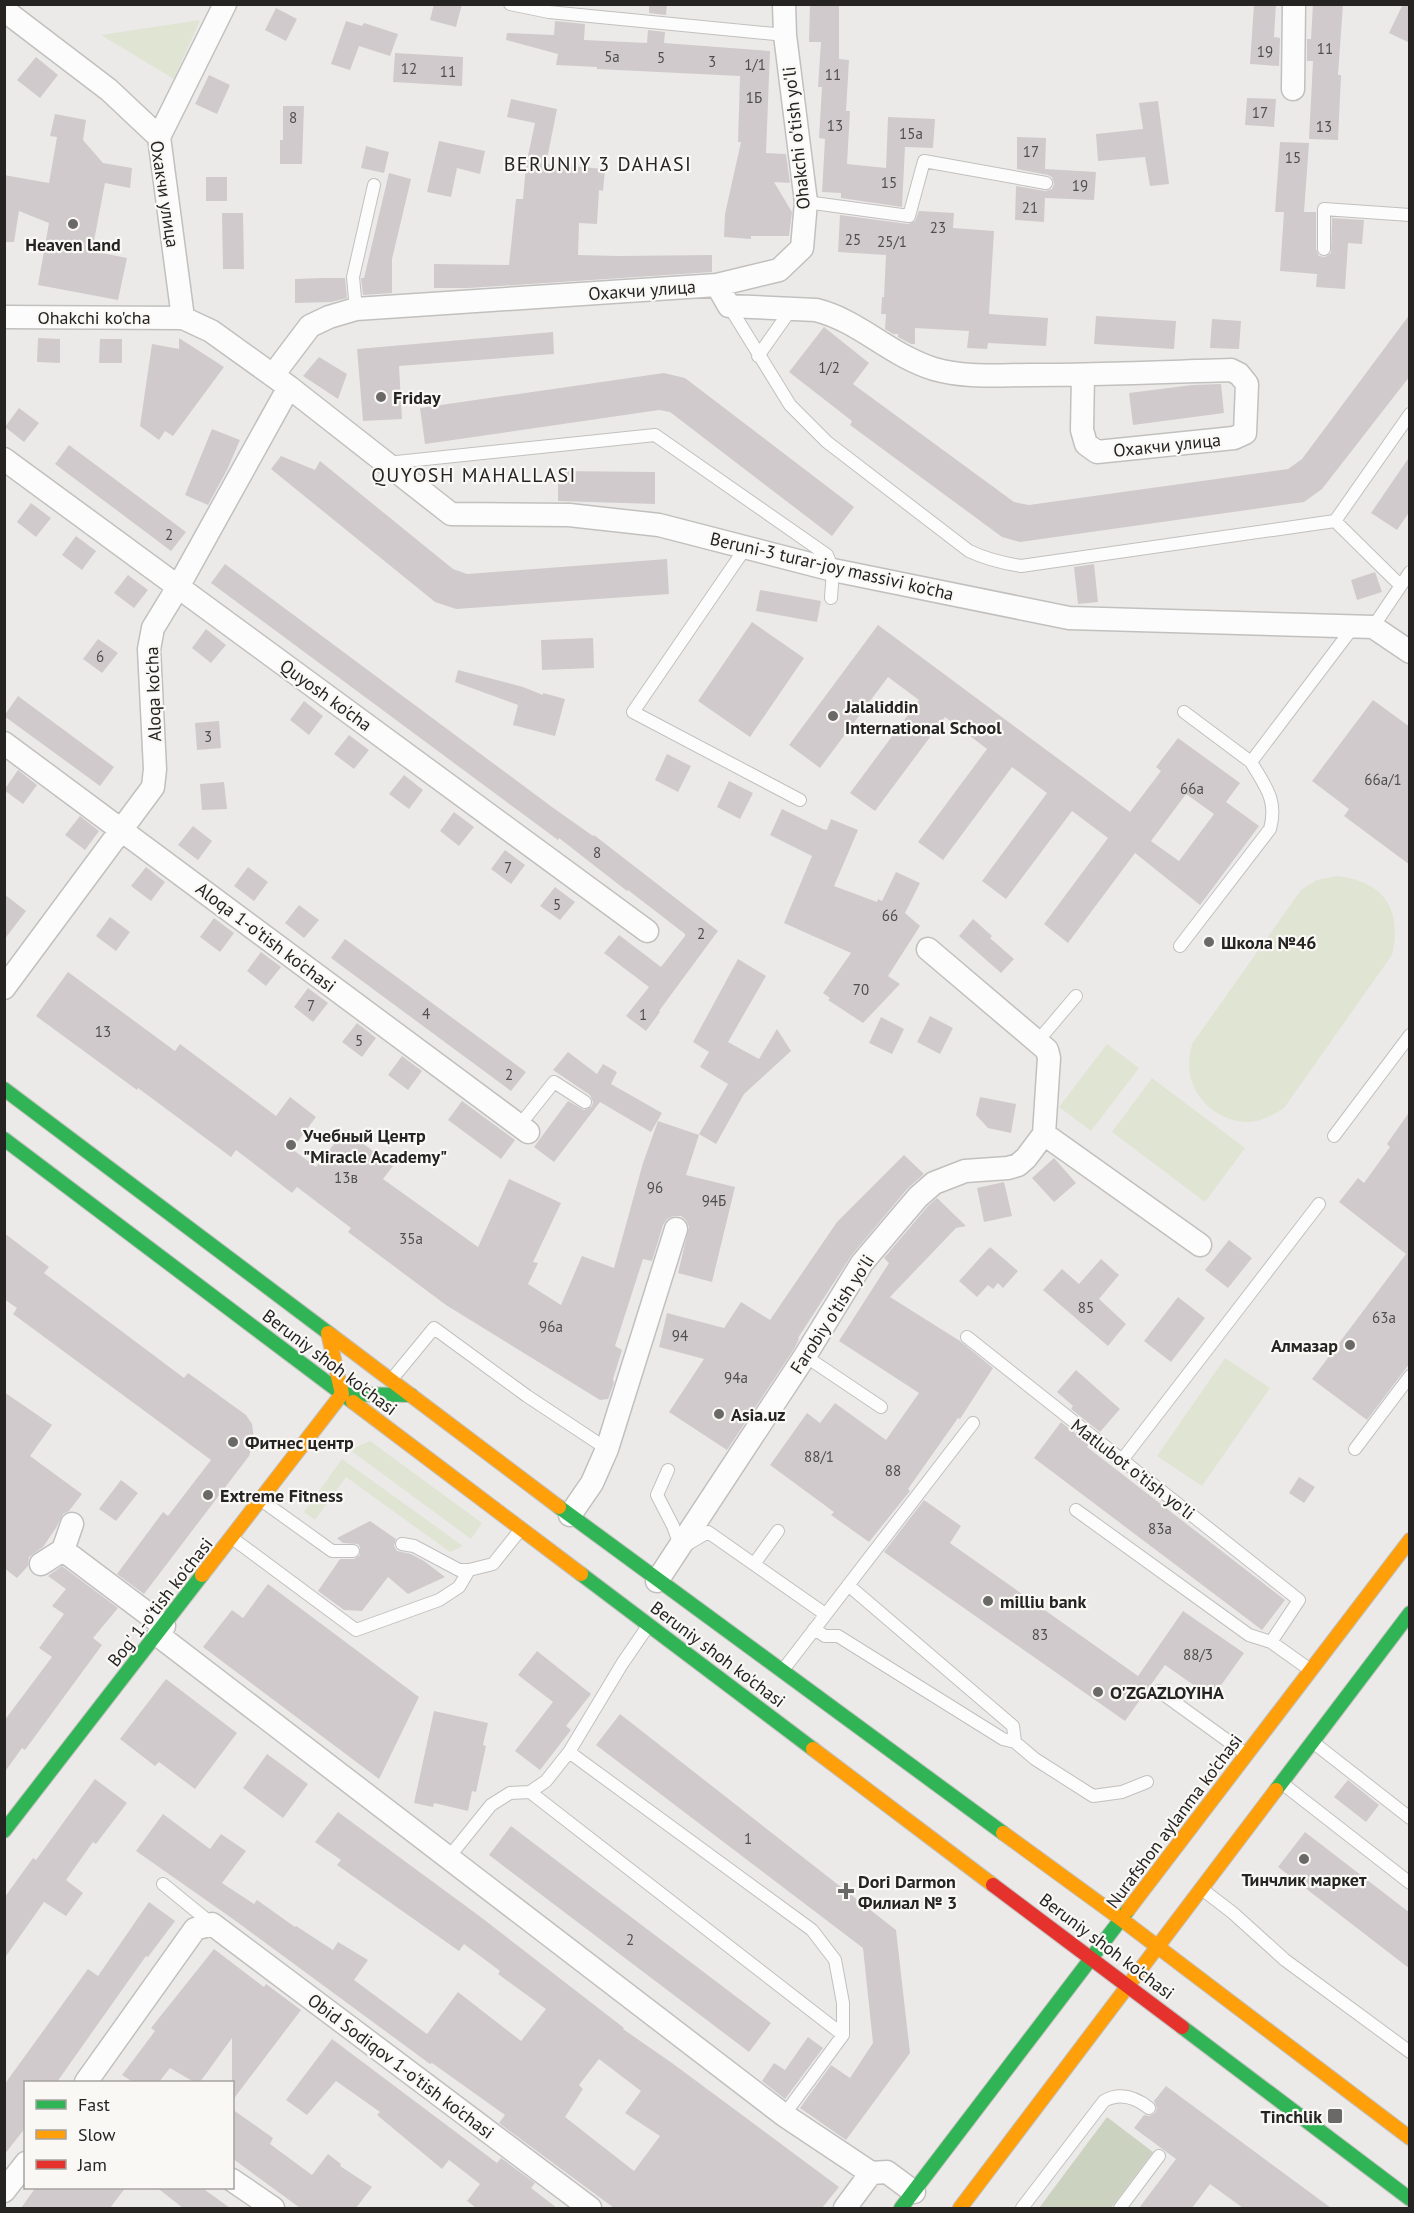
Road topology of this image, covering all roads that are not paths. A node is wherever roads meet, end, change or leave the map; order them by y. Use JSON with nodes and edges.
{"nodes":[{"id":1,"x":225,"y":4,"type":"edge"},
{"id":2,"x":510,"y":4,"type":"edge"},
{"id":3,"x":784,"y":4,"type":"edge"},
{"id":4,"x":1294,"y":4,"type":"edge"},
{"id":5,"x":4,"y":9,"type":"edge"},
{"id":6,"x":785,"y":34,"type":"junction"},
{"id":7,"x":1293,"y":89,"type":"dead end"},
{"id":8,"x":159,"y":136,"type":"junction"},
{"id":9,"x":1046,"y":183,"type":"dead end"},
{"id":10,"x":374,"y":185,"type":"dead end"},
{"id":11,"x":806,"y":202,"type":"junction"},
{"id":12,"x":1410,"y":214,"type":"edge"},
{"id":13,"x":1324,"y":249,"type":"dead end"},
{"id":14,"x":717,"y":285,"type":"junction"},
{"id":15,"x":729,"y":306,"type":"junction"},
{"id":16,"x":793,"y":308,"type":"junction"},
{"id":17,"x":357,"y":309,"type":"junction"},
{"id":18,"x":4,"y":317,"type":"edge"},
{"id":19,"x":183,"y":318,"type":"junction"},
{"id":20,"x":758,"y":356,"type":"junction"},
{"id":21,"x":1083,"y":375,"type":"junction"},
{"id":22,"x":281,"y":381,"type":"junction"},
{"id":23,"x":1410,"y":414,"type":"edge"},
{"id":24,"x":4,"y":459,"type":"edge"},
{"id":25,"x":387,"y":464,"type":"junction"},
{"id":26,"x":1335,"y":521,"type":"junction"},
{"id":27,"x":746,"y":547,"type":"junction"},
{"id":28,"x":832,"y":570,"type":"junction"},
{"id":29,"x":1410,"y":572,"type":"edge"},
{"id":30,"x":1400,"y":585,"type":"junction"},
{"id":31,"x":178,"y":587,"type":"junction"},
{"id":32,"x":831,"y":598,"type":"dead end"},
{"id":33,"x":1364,"y":626,"type":"junction"},
{"id":34,"x":1410,"y":652,"type":"edge"},
{"id":35,"x":1184,"y":712,"type":"dead end"},
{"id":36,"x":4,"y":743,"type":"edge"},
{"id":37,"x":1251,"y":762,"type":"junction"},
{"id":38,"x":800,"y":800,"type":"dead end"},
{"id":39,"x":121,"y":830,"type":"junction"},
{"id":40,"x":647,"y":931,"type":"dead end"},
{"id":41,"x":1179,"y":946,"type":"dead end"},
{"id":42,"x":928,"y":949,"type":"dead end"},
{"id":43,"x":4,"y":988,"type":"edge"},
{"id":44,"x":1076,"y":996,"type":"dead end"},
{"id":45,"x":1410,"y":1035,"type":"edge"},
{"id":46,"x":1037,"y":1041,"type":"junction"},
{"id":47,"x":4,"y":1089,"type":"edge"},
{"id":48,"x":585,"y":1102,"type":"dead end"},
{"id":49,"x":524,"y":1129,"type":"joint"},
{"id":50,"x":1044,"y":1134,"type":"junction"},
{"id":51,"x":1334,"y":1136,"type":"dead end"},
{"id":52,"x":4,"y":1139,"type":"edge"},
{"id":53,"x":1319,"y":1204,"type":"dead end"},
{"id":54,"x":676,"y":1229,"type":"dead end"},
{"id":55,"x":1200,"y":1245,"type":"dead end"},
{"id":56,"x":328,"y":1333,"type":"junction"},
{"id":57,"x":967,"y":1337,"type":"dead end"},
{"id":58,"x":805,"y":1356,"type":"junction"},
{"id":59,"x":1410,"y":1376,"type":"edge"},
{"id":60,"x":391,"y":1380,"type":"junction"},
{"id":61,"x":1406,"y":1388,"type":"edge"},
{"id":62,"x":342,"y":1394,"type":"junction"},
{"id":63,"x":411,"y":1395,"type":"junction"},
{"id":64,"x":881,"y":1407,"type":"dead end"},
{"id":65,"x":973,"y":1423,"type":"dead end"},
{"id":66,"x":607,"y":1449,"type":"junction"},
{"id":67,"x":1355,"y":1449,"type":"dead end"},
{"id":68,"x":1122,"y":1460,"type":"junction"},
{"id":69,"x":668,"y":1470,"type":"dead end"},
{"id":70,"x":261,"y":1500,"type":"junction"},
{"id":71,"x":1076,"y":1509,"type":"dead end"},
{"id":72,"x":570,"y":1515,"type":"junction"},
{"id":73,"x":72,"y":1524,"type":"dead end"},
{"id":74,"x":521,"y":1529,"type":"junction"},
{"id":75,"x":778,"y":1531,"type":"dead end"},
{"id":76,"x":232,"y":1538,"type":"junction"},
{"id":77,"x":1410,"y":1540,"type":"edge"},
{"id":78,"x":402,"y":1544,"type":"dead end"},
{"id":79,"x":681,"y":1548,"type":"junction"},
{"id":80,"x":63,"y":1550,"type":"junction"},
{"id":81,"x":353,"y":1551,"type":"dead end"},
{"id":82,"x":41,"y":1564,"type":"dead end"},
{"id":83,"x":754,"y":1564,"type":"junction"},
{"id":84,"x":1406,"y":1569,"type":"dead end"},
{"id":85,"x":469,"y":1570,"type":"junction"},
{"id":86,"x":1387,"y":1570,"type":"junction"},
{"id":87,"x":657,"y":1581,"type":"junction"},
{"id":88,"x":848,"y":1585,"type":"junction"},
{"id":89,"x":1410,"y":1613,"type":"edge"},
{"id":90,"x":825,"y":1614,"type":"junction"},
{"id":91,"x":649,"y":1625,"type":"junction"},
{"id":92,"x":814,"y":1629,"type":"junction"},
{"id":93,"x":161,"y":1630,"type":"junction"},
{"id":94,"x":1271,"y":1642,"type":"junction"},
{"id":95,"x":1311,"y":1670,"type":"junction"},
{"id":96,"x":782,"y":1671,"type":"junction"},
{"id":97,"x":1159,"y":1690,"type":"dead end"},
{"id":98,"x":1015,"y":1742,"type":"junction"},
{"id":99,"x":1313,"y":1742,"type":"junction"},
{"id":100,"x":569,"y":1752,"type":"junction"},
{"id":101,"x":1247,"y":1755,"type":"junction"},
{"id":102,"x":1148,"y":1782,"type":"dead end"},
{"id":103,"x":1282,"y":1783,"type":"junction"},
{"id":104,"x":530,"y":1792,"type":"junction"},
{"id":105,"x":1410,"y":1818,"type":"edge"},
{"id":106,"x":4,"y":1831,"type":"edge"},
{"id":107,"x":449,"y":1857,"type":"junction"},
{"id":108,"x":1410,"y":1883,"type":"edge"},
{"id":109,"x":163,"y":1884,"type":"dead end"},
{"id":110,"x":1202,"y":1889,"type":"junction"},
{"id":111,"x":1121,"y":1919,"type":"junction"},
{"id":112,"x":212,"y":1924,"type":"junction"},
{"id":113,"x":1158,"y":1947,"type":"junction"},
{"id":114,"x":1092,"y":1958,"type":"junction"},
{"id":115,"x":1129,"y":1986,"type":"junction"},
{"id":116,"x":843,"y":2035,"type":"junction"},
{"id":117,"x":1410,"y":2052,"type":"edge"},
{"id":118,"x":90,"y":2081,"type":"edge"},
{"id":119,"x":1149,"y":2108,"type":"dead end"},
{"id":120,"x":784,"y":2115,"type":"junction"},
{"id":121,"x":1410,"y":2138,"type":"edge"},
{"id":122,"x":1159,"y":2156,"type":"dead end"},
{"id":123,"x":24,"y":2166,"type":"edge"},
{"id":124,"x":871,"y":2173,"type":"junction"},
{"id":125,"x":234,"y":2181,"type":"edge"},
{"id":126,"x":4,"y":2191,"type":"edge"},
{"id":127,"x":1410,"y":2199,"type":"edge"},
{"id":128,"x":907,"y":2200,"type":"edge"},
{"id":129,"x":273,"y":2208,"type":"edge"},
{"id":130,"x":590,"y":2208,"type":"edge"},
{"id":131,"x":845,"y":2208,"type":"edge"},
{"id":132,"x":960,"y":2208,"type":"edge"},
{"id":133,"x":1022,"y":2208,"type":"edge"},
{"id":134,"x":1120,"y":2208,"type":"edge"}],
"edges":[{"from":1,"to":8,"type":"street"},
{"from":2,"to":6,"type":"lane"},
{"from":3,"to":6,"type":"street","name":"Ohakchi o'tish yo'li"},
{"from":4,"to":7,"type":"street"},
{"from":5,"to":8,"type":"street","name":"Охакчи улица"},
{"from":6,"to":11,"type":"street","name":"Ohakchi o'tish yo'li"},
{"from":8,"to":19,"type":"street","name":"Охакчи улица"},
{"from":9,"to":11,"type":"lane"},
{"from":10,"to":17,"type":"lane"},
{"from":11,"to":14,"type":"street","name":"Ohakchi o'tish yo'li"},
{"from":12,"to":13,"type":"lane"},
{"from":14,"to":15,"type":"street","name":"Охакчи улица"},
{"from":14,"to":17,"type":"street","name":"Охакчи улица"},
{"from":15,"to":16,"type":"street","name":"Охакчи улица"},
{"from":15,"to":20,"type":"lane"},
{"from":16,"to":20,"type":"lane"},
{"from":16,"to":21,"type":"street","name":"Охакчи улица"},
{"from":17,"to":22,"type":"street","name":"Охакчи улица"},
{"from":18,"to":19,"type":"street","name":"Ohakchi ko'cha"},
{"from":19,"to":22,"type":"street"},
{"from":20,"to":26,"type":"lane"},
{"from":21,"to":21,"type":"street","name":"Охакчи улица"},
{"from":22,"to":25,"type":"street","name":"Beruni-3 turar-joy massivi ko'cha"},
{"from":22,"to":31,"type":"street","name":"Aloqa ko'cha"},
{"from":23,"to":26,"type":"lane"},
{"from":24,"to":31,"type":"street","name":"Quyosh ko'cha"},
{"from":25,"to":27,"type":"street","name":"Beruni-3 turar-joy massivi ko'cha"},
{"from":25,"to":28,"type":"lane"},
{"from":26,"to":30,"type":"lane"},
{"from":27,"to":28,"type":"street","name":"Beruni-3 turar-joy massivi ko'cha"},
{"from":27,"to":38,"type":"lane"},
{"from":28,"to":32,"type":"lane"},
{"from":28,"to":33,"type":"street","name":"Beruni-3 turar-joy massivi ko'cha"},
{"from":29,"to":30,"type":"lane"},
{"from":30,"to":33,"type":"lane"},
{"from":31,"to":39,"type":"street","name":"Aloqa ko'cha"},
{"from":31,"to":40,"type":"street","name":"Quyosh ko'cha"},
{"from":33,"to":34,"type":"street"},
{"from":33,"to":37,"type":"lane"},
{"from":35,"to":37,"type":"lane"},
{"from":36,"to":39,"type":"street","name":"Aloqa 1-o'tish ko'chasi"},
{"from":37,"to":41,"type":"lane"},
{"from":39,"to":43,"type":"street","name":"Aloqa ko'cha"},
{"from":39,"to":49,"type":"street","name":"Aloqa 1-o'tish ko'chasi"},
{"from":42,"to":46,"type":"street"},
{"from":44,"to":46,"type":"lane"},
{"from":45,"to":51,"type":"lane"},
{"from":46,"to":50,"type":"street"},
{"from":47,"to":56,"type":"main road","name":"Beruniy shoh ko'chasi"},
{"from":48,"to":49,"type":"lane"},
{"from":50,"to":55,"type":"street"},
{"from":50,"to":58,"type":"street","name":"Farobiy o'tish yo'li"},
{"from":52,"to":62,"type":"main road","name":"Beruniy shoh ko'chasi"},
{"from":53,"to":68,"type":"lane"},
{"from":54,"to":66,"type":"street"},
{"from":56,"to":60,"type":"main road","name":"Beruniy shoh ko'chasi"},
{"from":56,"to":62,"type":"main road"},
{"from":57,"to":68,"type":"lane","name":"Matlubot o'tish yo'li"},
{"from":58,"to":64,"type":"lane"},
{"from":58,"to":79,"type":"street","name":"Farobiy o'tish yo'li"},
{"from":59,"to":61,"type":"lane"},
{"from":60,"to":63,"type":"main road","name":"Beruniy shoh ko'chasi"},
{"from":60,"to":66,"type":"lane"},
{"from":61,"to":67,"type":"lane"},
{"from":62,"to":63,"type":"main road"},
{"from":62,"to":70,"type":"main road","name":"Bog' 1-o'tish ko'chasi"},
{"from":62,"to":74,"type":"main road","name":"Beruniy shoh ko'chasi"},
{"from":63,"to":72,"type":"main road","name":"Beruniy shoh ko'chasi"},
{"from":65,"to":88,"type":"lane"},
{"from":66,"to":72,"type":"street"},
{"from":68,"to":94,"type":"lane","name":"Matlubot o'tish yo'li"},
{"from":69,"to":79,"type":"lane"},
{"from":70,"to":76,"type":"main road","name":"Bog' 1-o'tish ko'chasi"},
{"from":70,"to":81,"type":"lane"},
{"from":71,"to":94,"type":"lane"},
{"from":72,"to":87,"type":"main road","name":"Beruniy shoh ko'chasi"},
{"from":73,"to":80,"type":"street"},
{"from":74,"to":85,"type":"lane"},
{"from":74,"to":91,"type":"main road","name":"Beruniy shoh ko'chasi"},
{"from":75,"to":83,"type":"lane"},
{"from":76,"to":85,"type":"lane"},
{"from":76,"to":93,"type":"main road","name":"Bog' 1-o'tish ko'chasi"},
{"from":77,"to":86,"type":"main road","name":"Nurafshon aylanma ko'chasi"},
{"from":78,"to":85,"type":"lane"},
{"from":79,"to":83,"type":"lane"},
{"from":79,"to":87,"type":"street","name":"Farobiy o'tish yo'li"},
{"from":80,"to":82,"type":"street"},
{"from":80,"to":93,"type":"street"},
{"from":83,"to":90,"type":"lane"},
{"from":84,"to":86,"type":"main road"},
{"from":86,"to":95,"type":"main road","name":"Nurafshon aylanma ko'chasi"},
{"from":87,"to":96,"type":"main road","name":"Beruniy shoh ko'chasi"},
{"from":88,"to":90,"type":"lane"},
{"from":88,"to":98,"type":"lane"},
{"from":89,"to":99,"type":"main road"},
{"from":90,"to":92,"type":"lane"},
{"from":91,"to":100,"type":"lane"},
{"from":91,"to":114,"type":"main road","name":"Beruniy shoh ko'chasi"},
{"from":92,"to":96,"type":"lane"},
{"from":92,"to":98,"type":"lane"},
{"from":93,"to":106,"type":"main road","name":"Bog' 1-o'tish ko'chasi"},
{"from":93,"to":107,"type":"street"},
{"from":94,"to":95,"type":"lane"},
{"from":95,"to":101,"type":"main road","name":"Nurafshon aylanma ko'chasi"},
{"from":96,"to":111,"type":"main road","name":"Beruniy shoh ko'chasi"},
{"from":97,"to":101,"type":"lane"},
{"from":98,"to":102,"type":"lane"},
{"from":99,"to":103,"type":"main road"},
{"from":99,"to":105,"type":"lane"},
{"from":100,"to":104,"type":"lane"},
{"from":100,"to":116,"type":"lane"},
{"from":101,"to":111,"type":"main road","name":"Nurafshon aylanma ko'chasi"},
{"from":103,"to":108,"type":"lane"},
{"from":103,"to":110,"type":"main road"},
{"from":104,"to":107,"type":"lane"},
{"from":104,"to":116,"type":"lane"},
{"from":107,"to":120,"type":"street"},
{"from":109,"to":112,"type":"lane"},
{"from":110,"to":113,"type":"main road"},
{"from":110,"to":117,"type":"lane"},
{"from":111,"to":113,"type":"main road","name":"Beruniy shoh ko'chasi"},
{"from":111,"to":114,"type":"main road","name":"Nurafshon aylanma ko'chasi"},
{"from":112,"to":118,"type":"street"},
{"from":112,"to":130,"type":"street","name":"Obid Sodiqov 1-o'tish ko'chasi"},
{"from":113,"to":115,"type":"main road"},
{"from":113,"to":121,"type":"main road","name":"Beruniy shoh ko'chasi"},
{"from":114,"to":115,"type":"main road","name":"Beruniy shoh ko'chasi"},
{"from":114,"to":128,"type":"main road","name":"Nurafshon aylanma ko'chasi"},
{"from":115,"to":127,"type":"main road","name":"Beruniy shoh ko'chasi"},
{"from":115,"to":132,"type":"main road"},
{"from":116,"to":120,"type":"lane"},
{"from":119,"to":133,"type":"lane"},
{"from":120,"to":124,"type":"street"},
{"from":122,"to":134,"type":"lane"},
{"from":123,"to":126,"type":"street"},
{"from":124,"to":128,"type":"street"},
{"from":124,"to":131,"type":"street"},
{"from":125,"to":129,"type":"street"}]}
